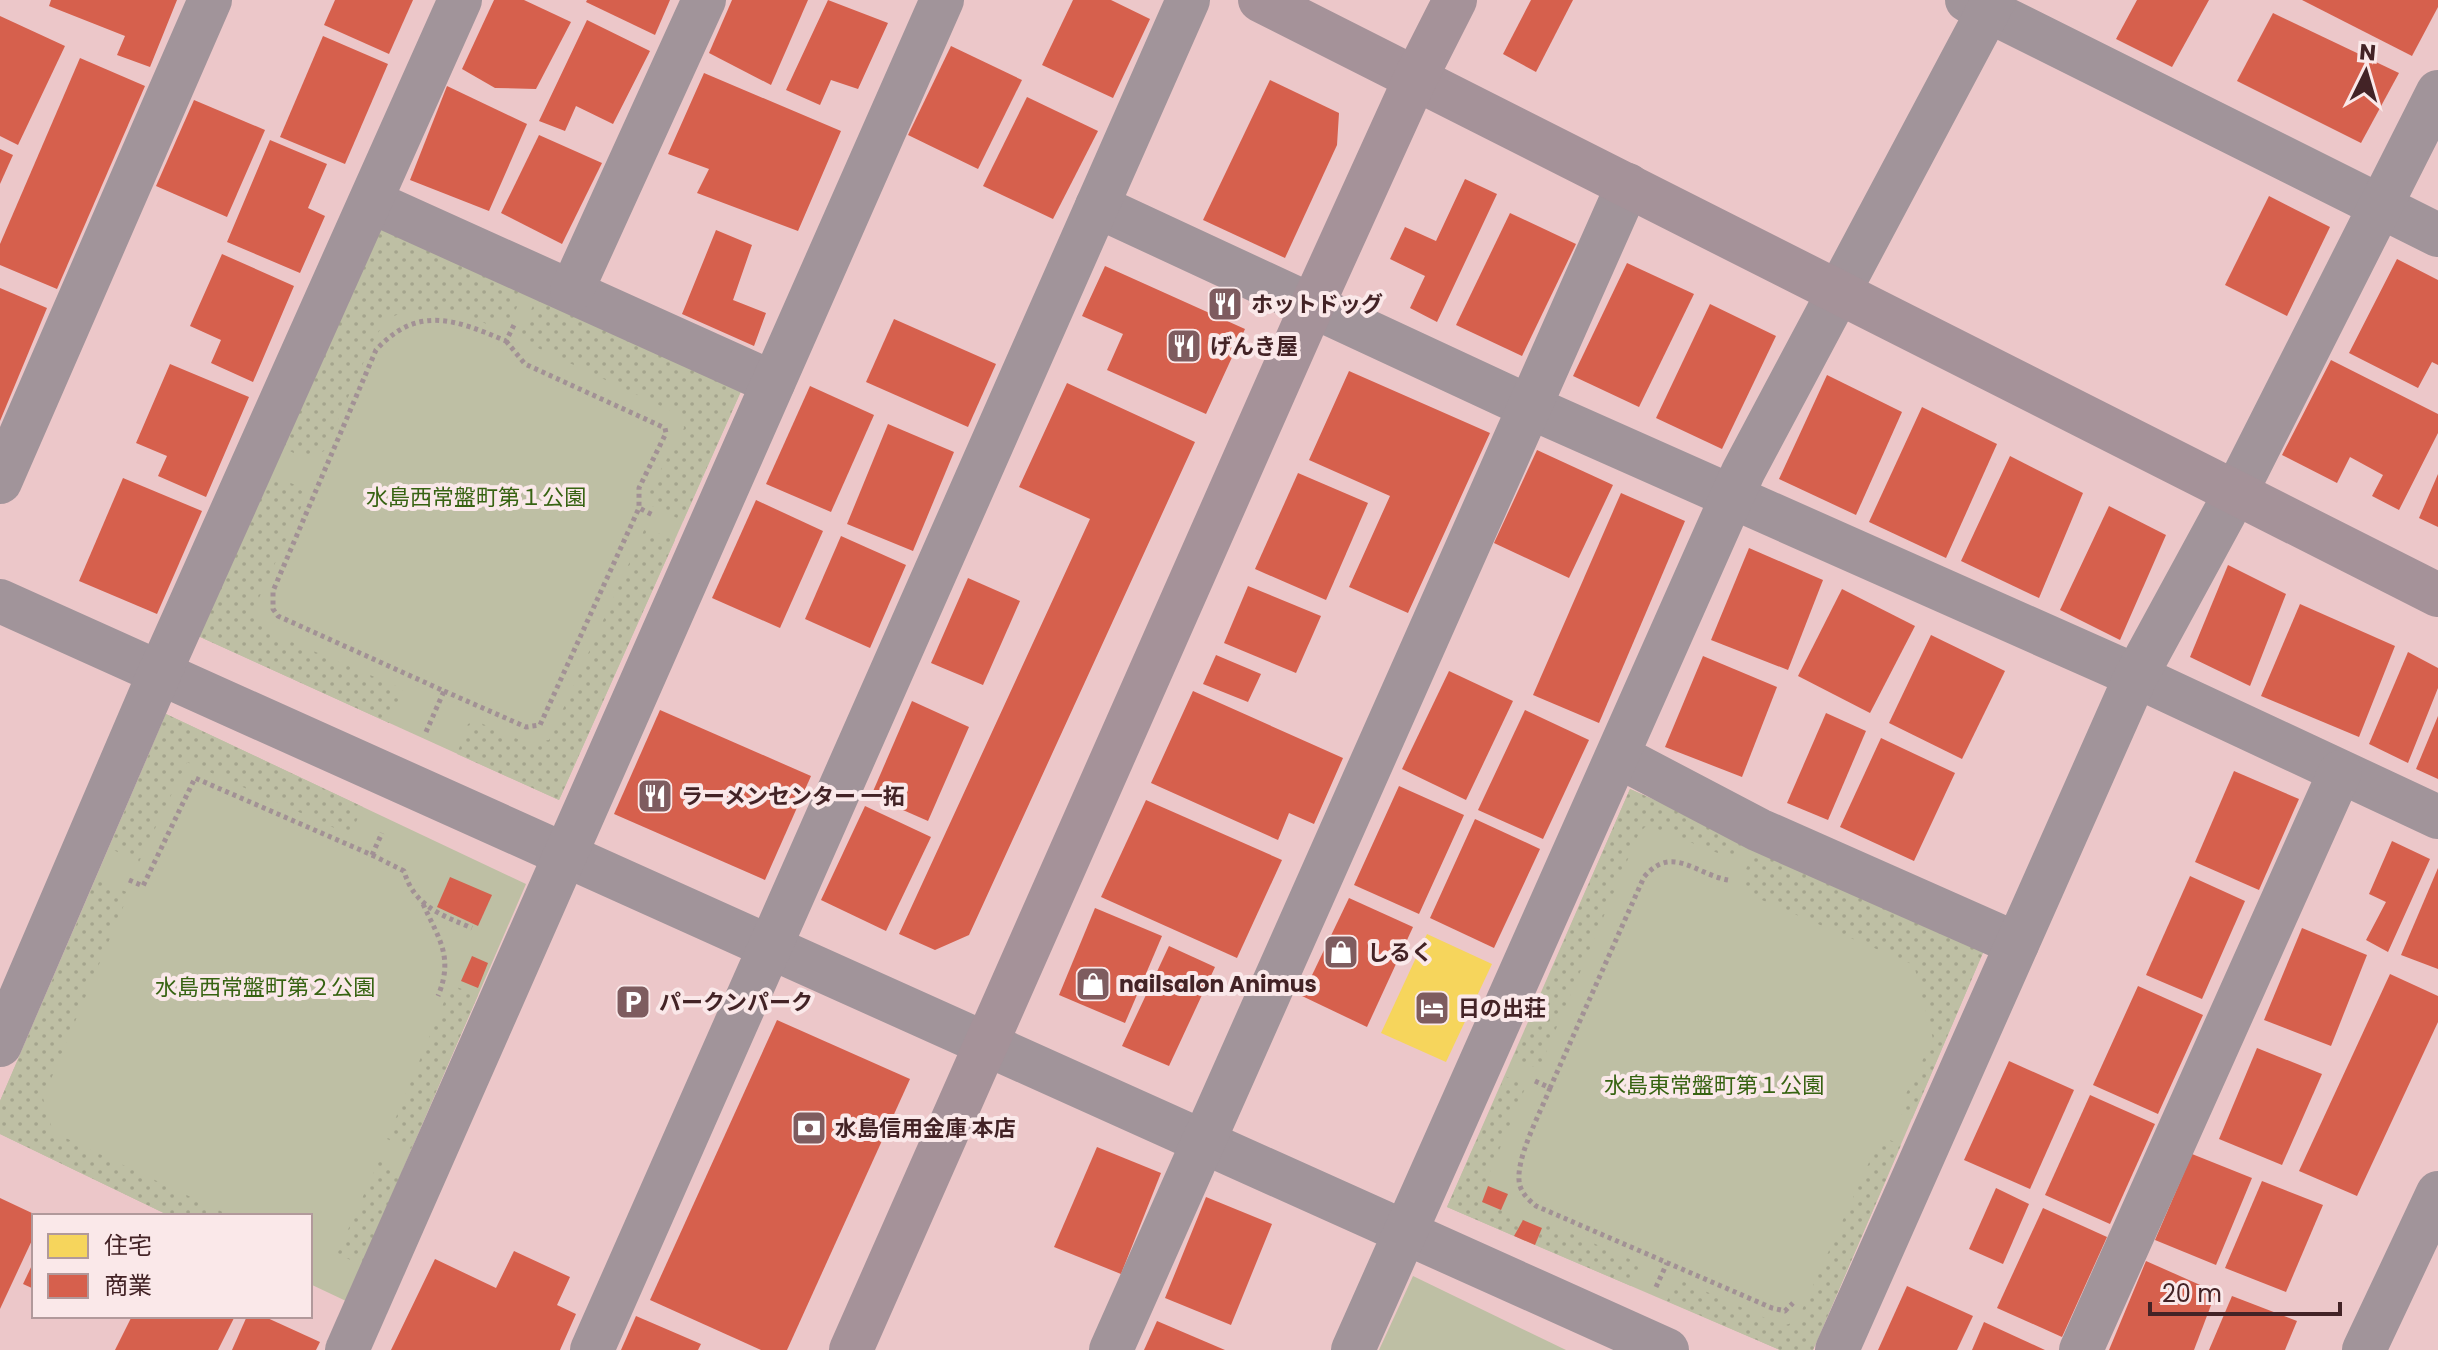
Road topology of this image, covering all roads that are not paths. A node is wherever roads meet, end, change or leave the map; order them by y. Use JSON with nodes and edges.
{"nodes":[{"id":1,"x":210,"y":0,"type":"edge"},
{"id":2,"x":460,"y":0,"type":"edge"},
{"id":3,"x":704,"y":0,"type":"edge"},
{"id":4,"x":942,"y":0,"type":"edge"},
{"id":5,"x":1188,"y":0,"type":"edge"},
{"id":6,"x":1260,"y":0,"type":"edge"},
{"id":7,"x":1455,"y":0,"type":"edge"},
{"id":8,"x":1983,"y":4,"type":"edge"},
{"id":9,"x":1416,"y":77,"type":"junction"},
{"id":10,"x":2438,"y":92,"type":"edge"},
{"id":11,"x":1628,"y":185,"type":"junction"},
{"id":12,"x":372,"y":202,"type":"junction"},
{"id":13,"x":1097,"y":206,"type":"junction"},
{"id":14,"x":2381,"y":207,"type":"junction"},
{"id":15,"x":2438,"y":235,"type":"edge"},
{"id":16,"x":555,"y":283,"type":"junction"},
{"id":17,"x":1837,"y":291,"type":"junction"},
{"id":18,"x":1312,"y":306,"type":"junction"},
{"id":19,"x":773,"y":383,"type":"junction"},
{"id":20,"x":1530,"y":407,"type":"junction"},
{"id":21,"x":0,"y":482,"type":"edge"},
{"id":22,"x":2235,"y":494,"type":"junction"},
{"id":23,"x":1733,"y":496,"type":"junction"},
{"id":24,"x":2438,"y":595,"type":"edge"},
{"id":25,"x":0,"y":601,"type":"edge"},
{"id":26,"x":160,"y":672,"type":"junction"},
{"id":27,"x":2136,"y":676,"type":"junction"},
{"id":28,"x":1618,"y":756,"type":"junction"},
{"id":29,"x":2340,"y":772,"type":"junction"},
{"id":30,"x":2438,"y":817,"type":"edge"},
{"id":31,"x":566,"y":853,"type":"junction"},
{"id":32,"x":2017,"y":944,"type":"junction"},
{"id":33,"x":772,"y":946,"type":"junction"},
{"id":34,"x":986,"y":1042,"type":"junction"},
{"id":35,"x":0,"y":1045,"type":"edge"},
{"id":36,"x":1202,"y":1140,"type":"junction"},
{"id":37,"x":2438,"y":1193,"type":"edge"},
{"id":38,"x":1406,"y":1232,"type":"junction"},
{"id":39,"x":347,"y":1350,"type":"edge"},
{"id":40,"x":592,"y":1350,"type":"edge"},
{"id":41,"x":851,"y":1350,"type":"edge"},
{"id":42,"x":1111,"y":1350,"type":"edge"},
{"id":43,"x":1353,"y":1350,"type":"edge"},
{"id":44,"x":1667,"y":1350,"type":"edge"},
{"id":45,"x":1837,"y":1350,"type":"edge"},
{"id":46,"x":2081,"y":1350,"type":"edge"},
{"id":47,"x":2364,"y":1350,"type":"edge"}],
"edges":[{"from":1,"to":21,"type":"street"},
{"from":2,"to":12,"type":"street"},
{"from":3,"to":16,"type":"street"},
{"from":4,"to":19,"type":"street"},
{"from":5,"to":13,"type":"street"},
{"from":6,"to":9,"type":"street"},
{"from":7,"to":9,"type":"street"},
{"from":8,"to":14,"type":"street"},
{"from":8,"to":17,"type":"street"},
{"from":9,"to":11,"type":"street"},
{"from":9,"to":18,"type":"street"},
{"from":10,"to":14,"type":"street"},
{"from":11,"to":17,"type":"street"},
{"from":11,"to":20,"type":"street"},
{"from":12,"to":16,"type":"street"},
{"from":12,"to":26,"type":"street"},
{"from":13,"to":18,"type":"street"},
{"from":13,"to":33,"type":"street"},
{"from":14,"to":15,"type":"street"},
{"from":14,"to":22,"type":"street"},
{"from":16,"to":19,"type":"street"},
{"from":17,"to":22,"type":"street"},
{"from":17,"to":23,"type":"street"},
{"from":18,"to":20,"type":"street"},
{"from":18,"to":34,"type":"street"},
{"from":19,"to":31,"type":"street"},
{"from":20,"to":23,"type":"street"},
{"from":20,"to":36,"type":"street"},
{"from":22,"to":24,"type":"street"},
{"from":22,"to":27,"type":"street"},
{"from":23,"to":27,"type":"street"},
{"from":23,"to":28,"type":"street"},
{"from":25,"to":26,"type":"street"},
{"from":26,"to":31,"type":"street"},
{"from":26,"to":35,"type":"street"},
{"from":27,"to":29,"type":"street"},
{"from":27,"to":32,"type":"street"},
{"from":28,"to":32,"type":"street"},
{"from":28,"to":38,"type":"street"},
{"from":29,"to":30,"type":"street"},
{"from":29,"to":46,"type":"street"},
{"from":31,"to":33,"type":"street"},
{"from":31,"to":39,"type":"street"},
{"from":32,"to":45,"type":"street"},
{"from":33,"to":34,"type":"street"},
{"from":33,"to":40,"type":"street"},
{"from":34,"to":36,"type":"street"},
{"from":34,"to":41,"type":"street"},
{"from":36,"to":38,"type":"street"},
{"from":36,"to":42,"type":"street"},
{"from":37,"to":47,"type":"street"},
{"from":38,"to":43,"type":"street"},
{"from":38,"to":44,"type":"street"}]}
